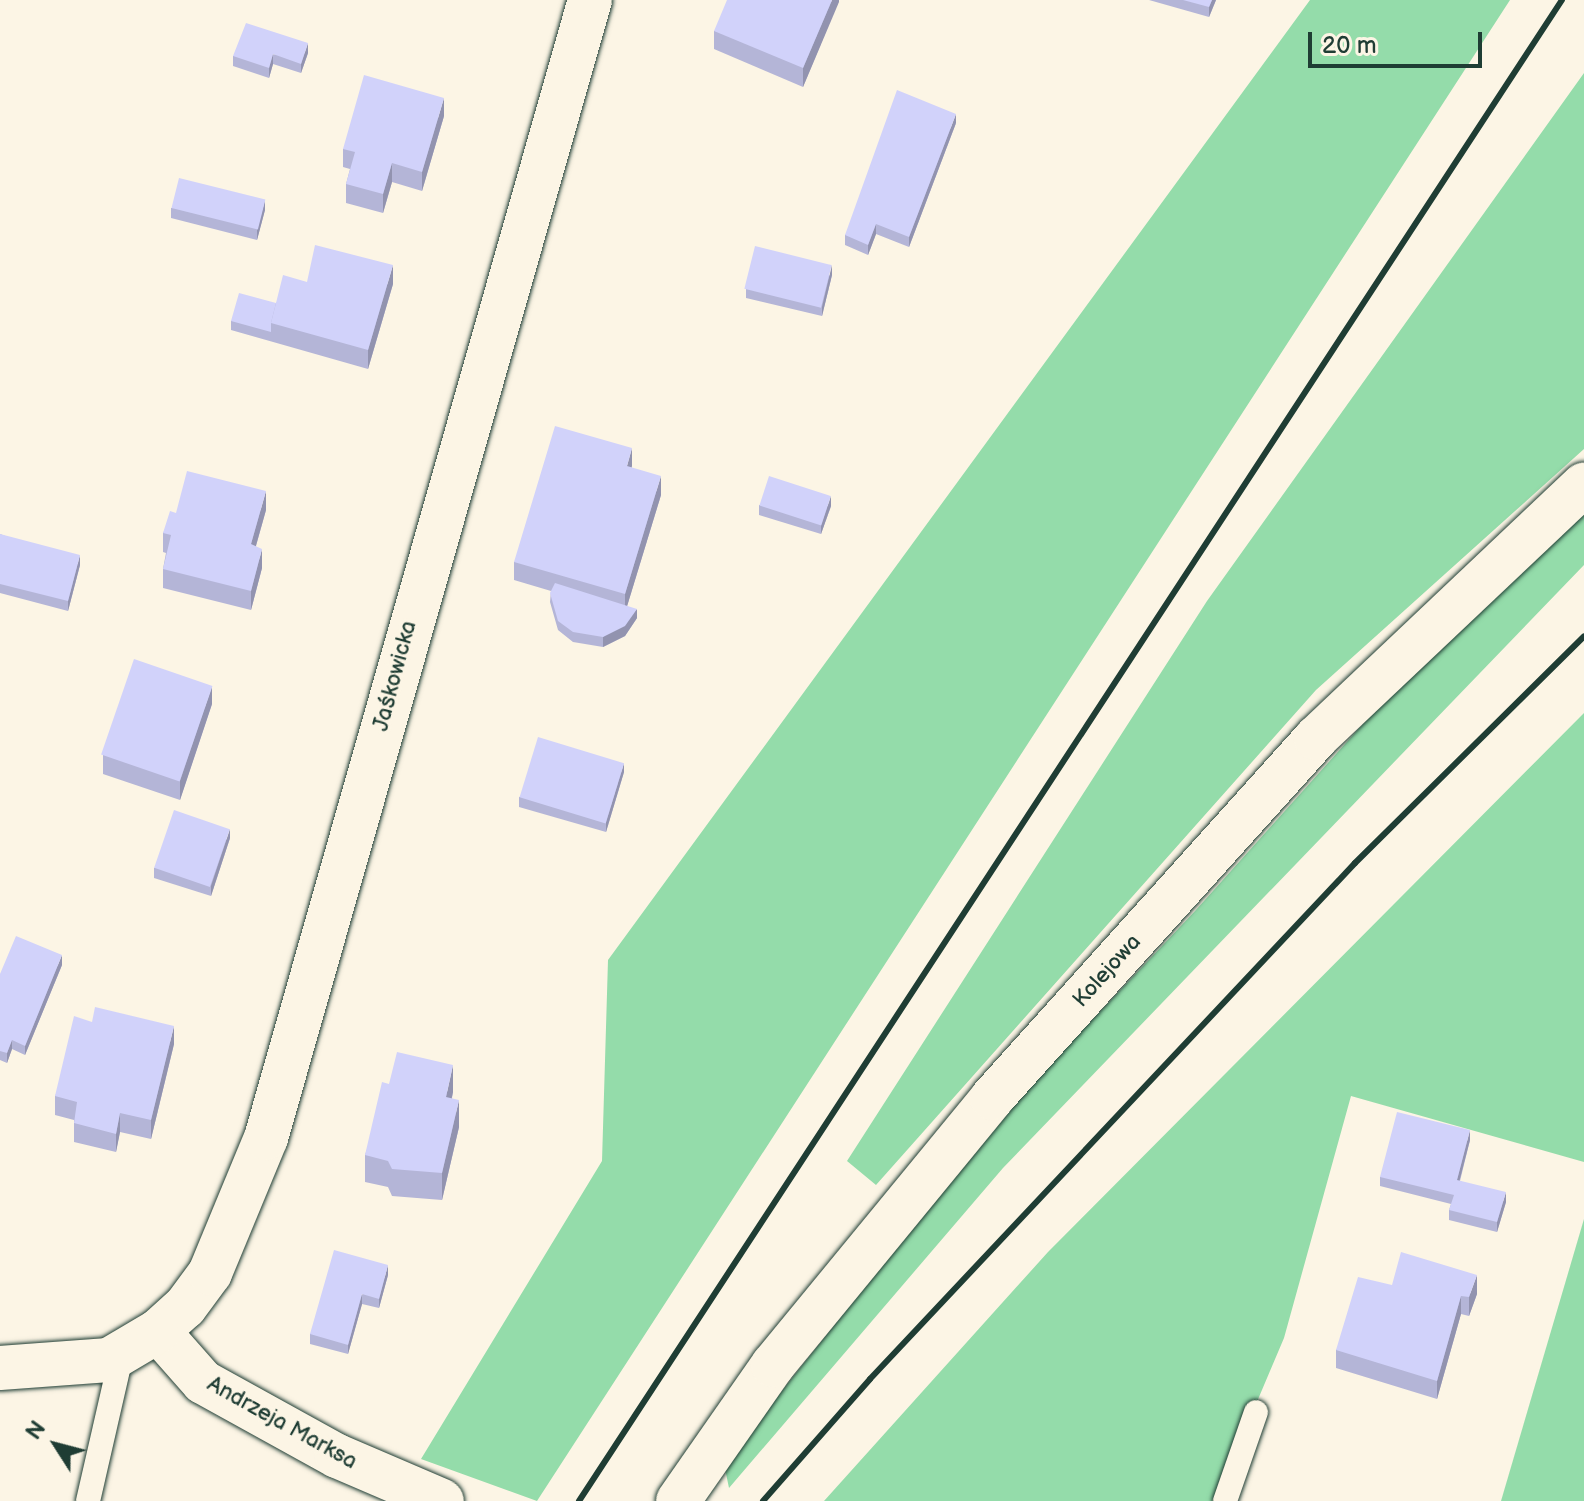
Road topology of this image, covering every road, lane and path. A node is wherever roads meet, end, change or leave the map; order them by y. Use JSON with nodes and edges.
{"nodes":[{"id":1,"x":590,"y":0,"type":"edge"},
{"id":2,"x":1584,"y":485,"type":"edge"},
{"id":3,"x":140,"y":1342,"type":"junction"},
{"id":4,"x":0,"y":1368,"type":"edge"},
{"id":5,"x":1256,"y":1412,"type":"dead end"},
{"id":6,"x":88,"y":1501,"type":"edge"},
{"id":7,"x":442,"y":1501,"type":"edge"},
{"id":8,"x":678,"y":1501,"type":"edge"},
{"id":9,"x":1225,"y":1501,"type":"edge"}],
"edges":[{"from":1,"to":3,"type":"street","name":"Jaśkowicka"},
{"from":2,"to":8,"type":"street","name":"Kolejowa"},
{"from":3,"to":4,"type":"street"},
{"from":3,"to":6,"type":"lane"},
{"from":3,"to":7,"type":"street","name":"Andrzeja Marksa"},
{"from":5,"to":9,"type":"lane"}]}
